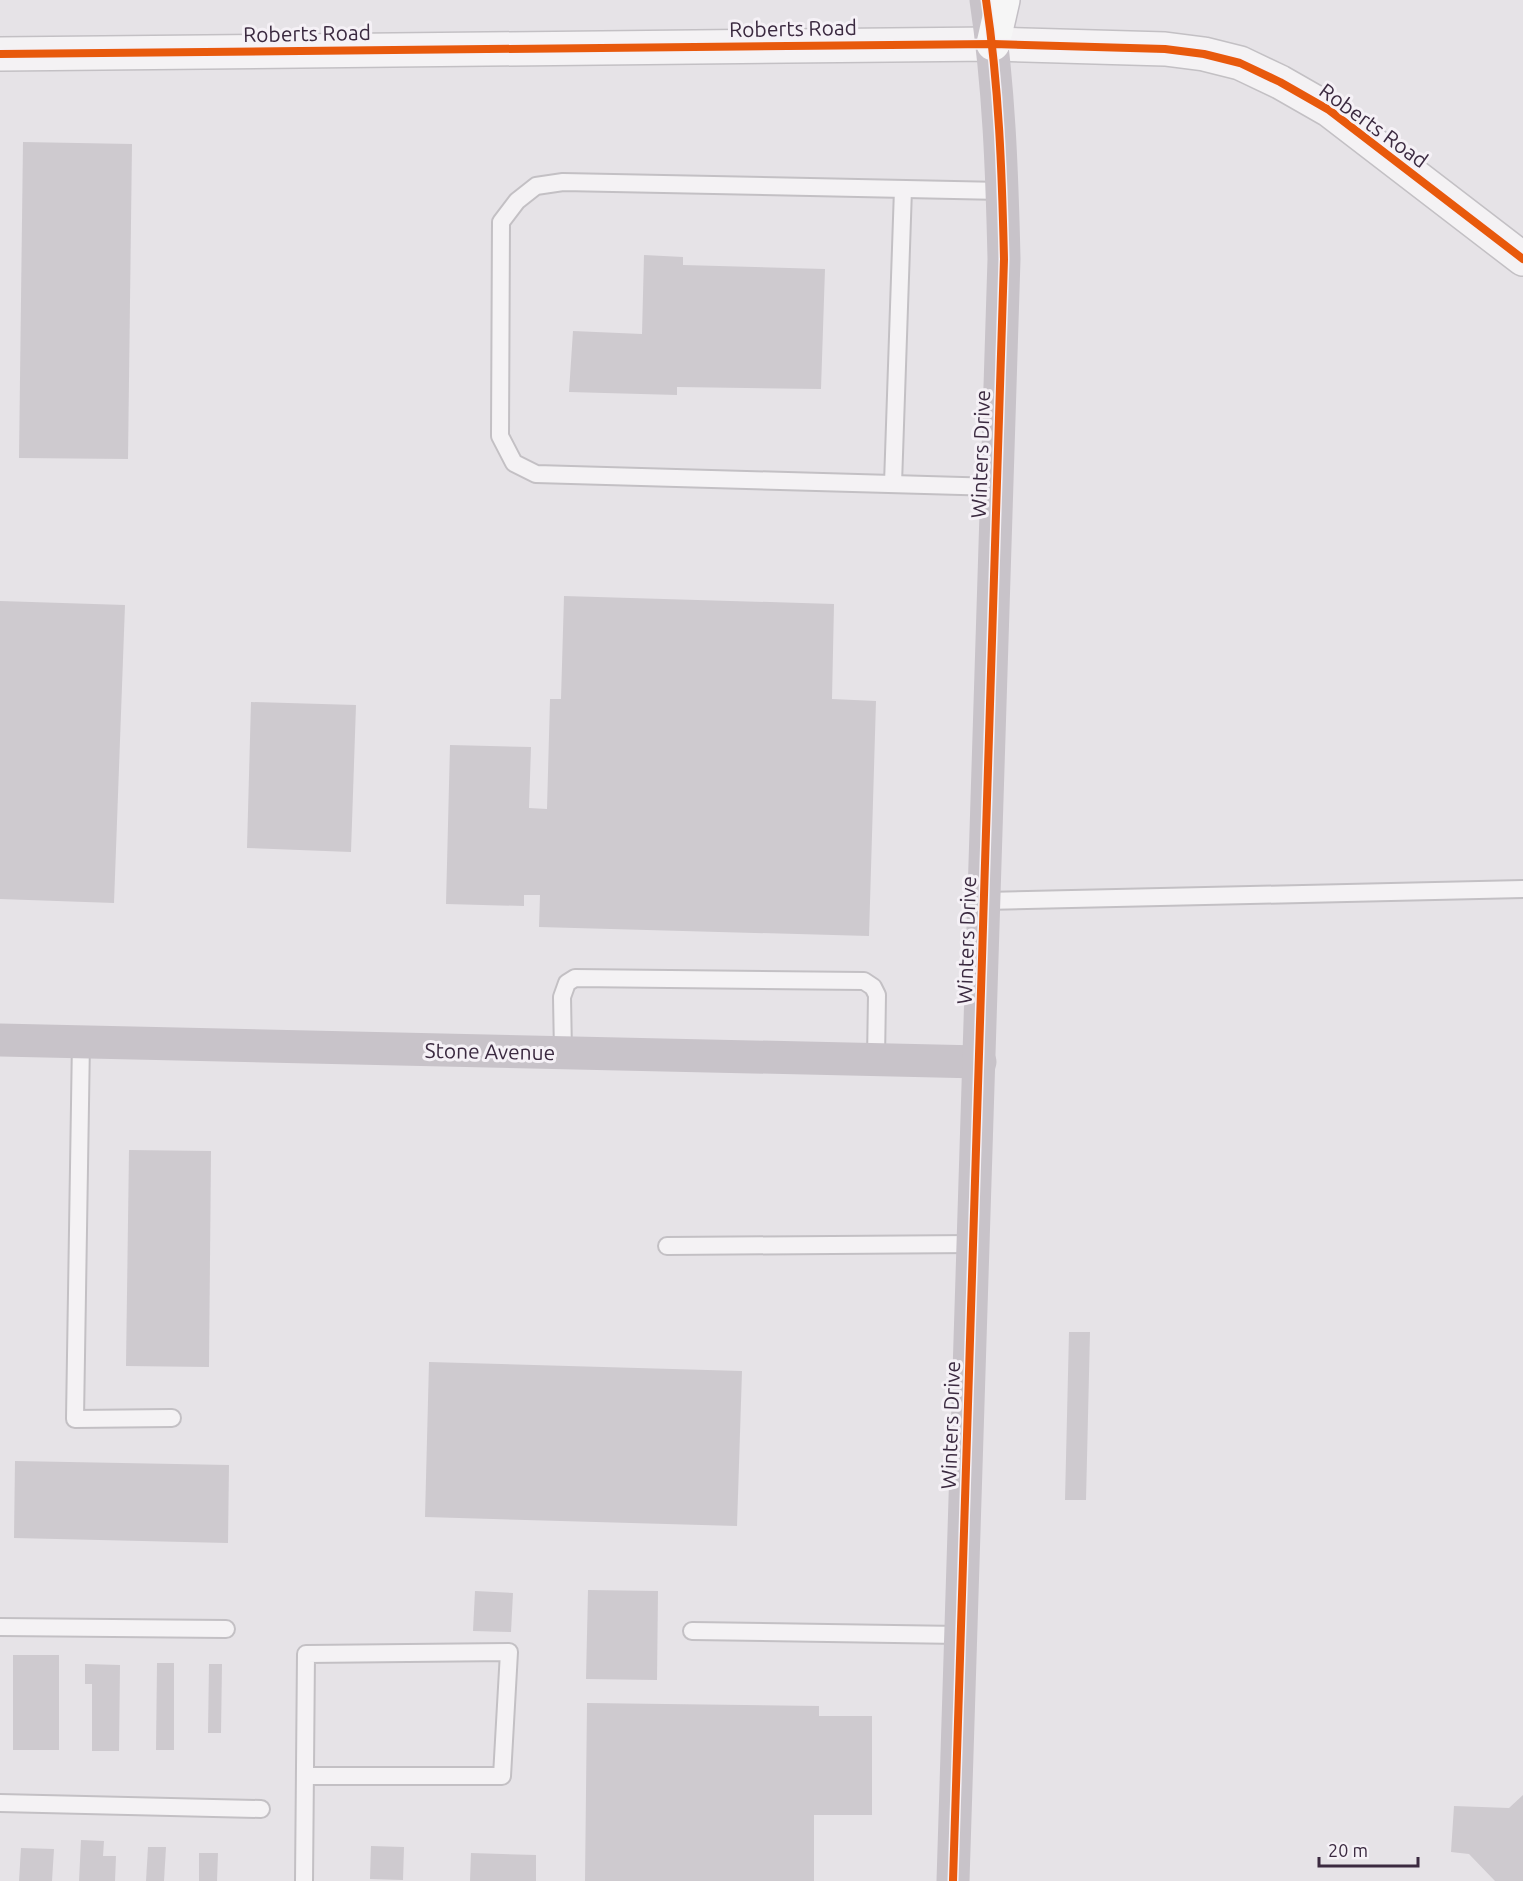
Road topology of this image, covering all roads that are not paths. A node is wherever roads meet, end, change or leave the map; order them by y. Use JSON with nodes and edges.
{"nodes":[{"id":1,"x":986,"y":0,"type":"edge"},
{"id":2,"x":1003,"y":0,"type":"edge"},
{"id":3,"x":993,"y":44,"type":"junction"},
{"id":4,"x":0,"y":54,"type":"edge"},
{"id":5,"x":903,"y":189,"type":"junction"},
{"id":6,"x":1002,"y":191,"type":"junction"},
{"id":7,"x":1523,"y":259,"type":"edge"},
{"id":8,"x":893,"y":484,"type":"junction"},
{"id":9,"x":997,"y":487,"type":"junction"},
{"id":10,"x":1523,"y":889,"type":"edge"},
{"id":11,"x":985,"y":901,"type":"junction"},
{"id":12,"x":0,"y":1040,"type":"edge"},
{"id":13,"x":81,"y":1041,"type":"junction"},
{"id":14,"x":563,"y":1053,"type":"junction"},
{"id":15,"x":876,"y":1060,"type":"junction"},
{"id":16,"x":980,"y":1062,"type":"junction"},
{"id":17,"x":974,"y":1244,"type":"junction"},
{"id":18,"x":667,"y":1246,"type":"dead end"},
{"id":19,"x":172,"y":1418,"type":"dead end"},
{"id":20,"x":0,"y":1627,"type":"edge"},
{"id":21,"x":226,"y":1629,"type":"dead end"},
{"id":22,"x":692,"y":1631,"type":"dead end"},
{"id":23,"x":960,"y":1635,"type":"junction"},
{"id":24,"x":306,"y":1776,"type":"junction"},
{"id":25,"x":0,"y":1803,"type":"edge"},
{"id":26,"x":261,"y":1809,"type":"dead end"},
{"id":27,"x":304,"y":1881,"type":"edge"},
{"id":28,"x":953,"y":1881,"type":"edge"}],
"edges":[{"from":1,"to":3,"type":"street","name":"Winters Drive"},
{"from":2,"to":3,"type":"main road"},
{"from":3,"to":4,"type":"street","name":"Roberts Road"},
{"from":3,"to":6,"type":"street","name":"Winters Drive"},
{"from":3,"to":7,"type":"street","name":"Roberts Road"},
{"from":5,"to":6,"type":"lane"},
{"from":5,"to":8,"type":"lane"},
{"from":5,"to":8,"type":"lane"},
{"from":6,"to":9,"type":"street","name":"Winters Drive"},
{"from":8,"to":9,"type":"lane"},
{"from":9,"to":11,"type":"street","name":"Winters Drive"},
{"from":10,"to":11,"type":"lane"},
{"from":11,"to":16,"type":"street","name":"Winters Drive"},
{"from":12,"to":13,"type":"street","name":"Stone Avenue"},
{"from":13,"to":14,"type":"street","name":"Stone Avenue"},
{"from":13,"to":19,"type":"lane"},
{"from":14,"to":15,"type":"street","name":"Stone Avenue"},
{"from":14,"to":15,"type":"lane"},
{"from":15,"to":16,"type":"street","name":"Stone Avenue"},
{"from":16,"to":17,"type":"street","name":"Winters Drive"},
{"from":17,"to":18,"type":"lane"},
{"from":17,"to":23,"type":"street","name":"Winters Drive"},
{"from":20,"to":21,"type":"lane"},
{"from":22,"to":23,"type":"lane"},
{"from":23,"to":28,"type":"street","name":"Winters Drive"},
{"from":24,"to":24,"type":"lane"},
{"from":24,"to":27,"type":"lane"},
{"from":25,"to":26,"type":"lane"}]}
